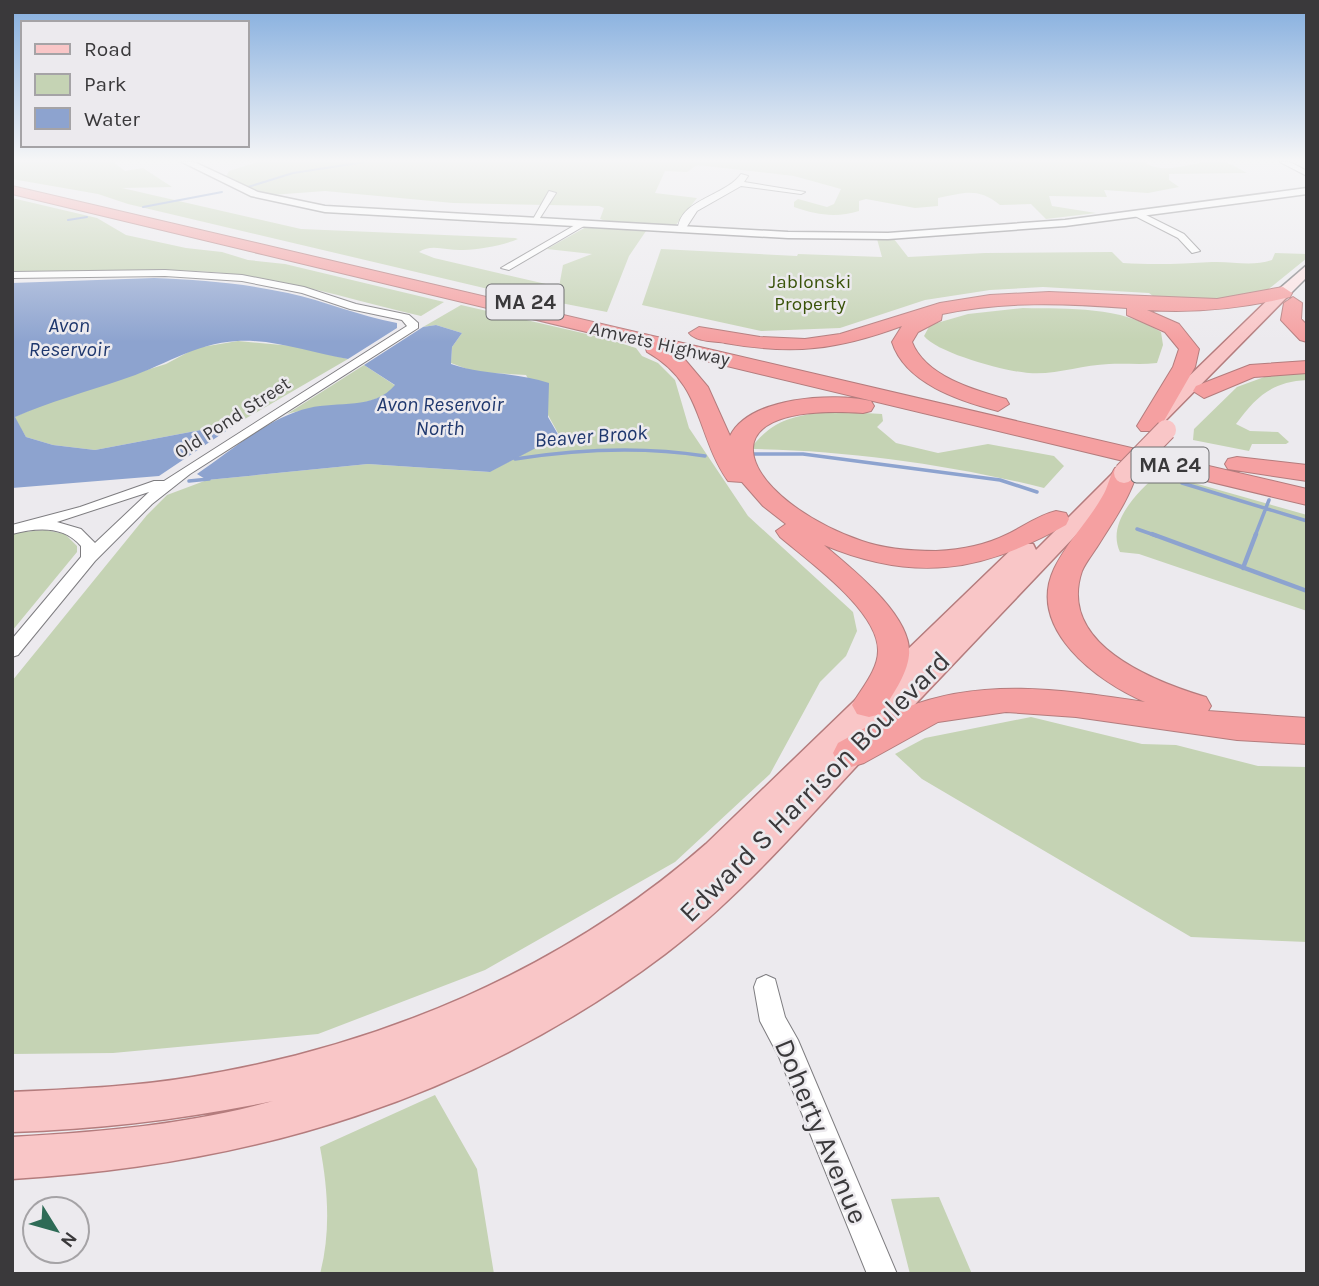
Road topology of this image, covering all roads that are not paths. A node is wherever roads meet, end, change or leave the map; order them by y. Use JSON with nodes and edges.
{"nodes":[{"id":1,"x":148,"y":222,"type":"edge"},
{"id":2,"x":180,"y":222,"type":"edge"},
{"id":3,"x":573,"y":222,"type":"edge"},
{"id":4,"x":684,"y":222,"type":"edge"},
{"id":5,"x":1052,"y":222,"type":"edge"},
{"id":6,"x":1154,"y":222,"type":"edge"},
{"id":7,"x":585,"y":223,"type":"junction"},
{"id":8,"x":681,"y":229,"type":"junction"},
{"id":9,"x":1195,"y":251,"type":"dead end"},
{"id":10,"x":506,"y":268,"type":"dead end"},
{"id":11,"x":1307,"y":269,"type":"edge"},
{"id":12,"x":12,"y":275,"type":"edge"},
{"id":13,"x":1307,"y":289,"type":"edge"},
{"id":14,"x":1288,"y":298,"type":"junction"},
{"id":15,"x":586,"y":316,"type":"junction"},
{"id":16,"x":628,"y":335,"type":"junction"},
{"id":17,"x":1307,"y":336,"type":"edge"},
{"id":18,"x":1307,"y":367,"type":"edge"},
{"id":19,"x":1204,"y":391,"type":"junction"},
{"id":20,"x":1044,"y":428,"type":"junction"},
{"id":21,"x":1158,"y":428,"type":"junction"},
{"id":22,"x":1118,"y":469,"type":"junction"},
{"id":23,"x":185,"y":471,"type":"junction"},
{"id":24,"x":1304,"y":489,"type":"edge"},
{"id":25,"x":1056,"y":519,"type":"junction"},
{"id":26,"x":30,"y":527,"type":"junction"},
{"id":27,"x":12,"y":530,"type":"edge"},
{"id":28,"x":89,"y":558,"type":"junction"},
{"id":29,"x":12,"y":651,"type":"edge"},
{"id":30,"x":869,"y":705,"type":"junction"},
{"id":31,"x":1307,"y":717,"type":"edge"},
{"id":32,"x":1307,"y":731,"type":"edge"},
{"id":33,"x":851,"y":753,"type":"junction"},
{"id":34,"x":766,"y":988,"type":"dead end"},
{"id":35,"x":12,"y":1112,"type":"edge"},
{"id":36,"x":12,"y":1158,"type":"edge"},
{"id":37,"x":882,"y":1274,"type":"edge"}],
"edges":[{"from":1,"to":16,"type":"highway","name":"Amvets Highway","number":"MA 24"},
{"from":2,"to":15,"type":"highway","name":"Amvets Highway","number":"MA 24"},
{"from":3,"to":7,"type":"street"},
{"from":4,"to":8,"type":"street"},
{"from":5,"to":8,"type":"street"},
{"from":6,"to":9,"type":"street"},
{"from":7,"to":8,"type":"street"},
{"from":7,"to":10,"type":"street"},
{"from":11,"to":14,"type":"main road","name":"Edward S Harrison Boulevard"},
{"from":12,"to":23,"type":"street","name":"Old Pond Street"},
{"from":13,"to":14,"type":"main road","name":"Edward S Harrison Boulevard"},
{"from":14,"to":15,"type":"highway"},
{"from":14,"to":17,"type":"highway"},
{"from":14,"to":19,"type":"main road","name":"Edward S Harrison Boulevard"},
{"from":14,"to":21,"type":"main road","name":"Edward S Harrison Boulevard"},
{"from":15,"to":20,"type":"highway","name":"Amvets Highway","number":"MA 24"},
{"from":16,"to":20,"type":"highway","name":"Amvets Highway","number":"MA 24"},
{"from":16,"to":30,"type":"highway"},
{"from":18,"to":19,"type":"highway"},
{"from":19,"to":21,"type":"main road","name":"Edward S Harrison Boulevard"},
{"from":20,"to":21,"type":"highway"},
{"from":20,"to":24,"type":"highway","name":"Amvets Highway","number":"MA 24"},
{"from":20,"to":24,"type":"highway","name":"Amvets Highway","number":"MA 24"},
{"from":20,"to":25,"type":"highway"},
{"from":21,"to":22,"type":"main road","name":"Edward S Harrison Boulevard","bridge":true},
{"from":22,"to":25,"type":"main road","name":"Edward S Harrison Boulevard"},
{"from":22,"to":31,"type":"highway"},
{"from":22,"to":33,"type":"main road","name":"Edward S Harrison Boulevard"},
{"from":23,"to":26,"type":"street"},
{"from":23,"to":28,"type":"street","name":"Old Pond Street"},
{"from":25,"to":30,"type":"main road","name":"Edward S Harrison Boulevard"},
{"from":26,"to":27,"type":"street"},
{"from":26,"to":28,"type":"street"},
{"from":28,"to":29,"type":"street","name":"Old Pond Street"},
{"from":30,"to":35,"type":"main road","name":"Edward S Harrison Boulevard"},
{"from":32,"to":33,"type":"highway"},
{"from":33,"to":36,"type":"main road","name":"Edward S Harrison Boulevard"},
{"from":34,"to":37,"type":"street","name":"Doherty Avenue"}]}
